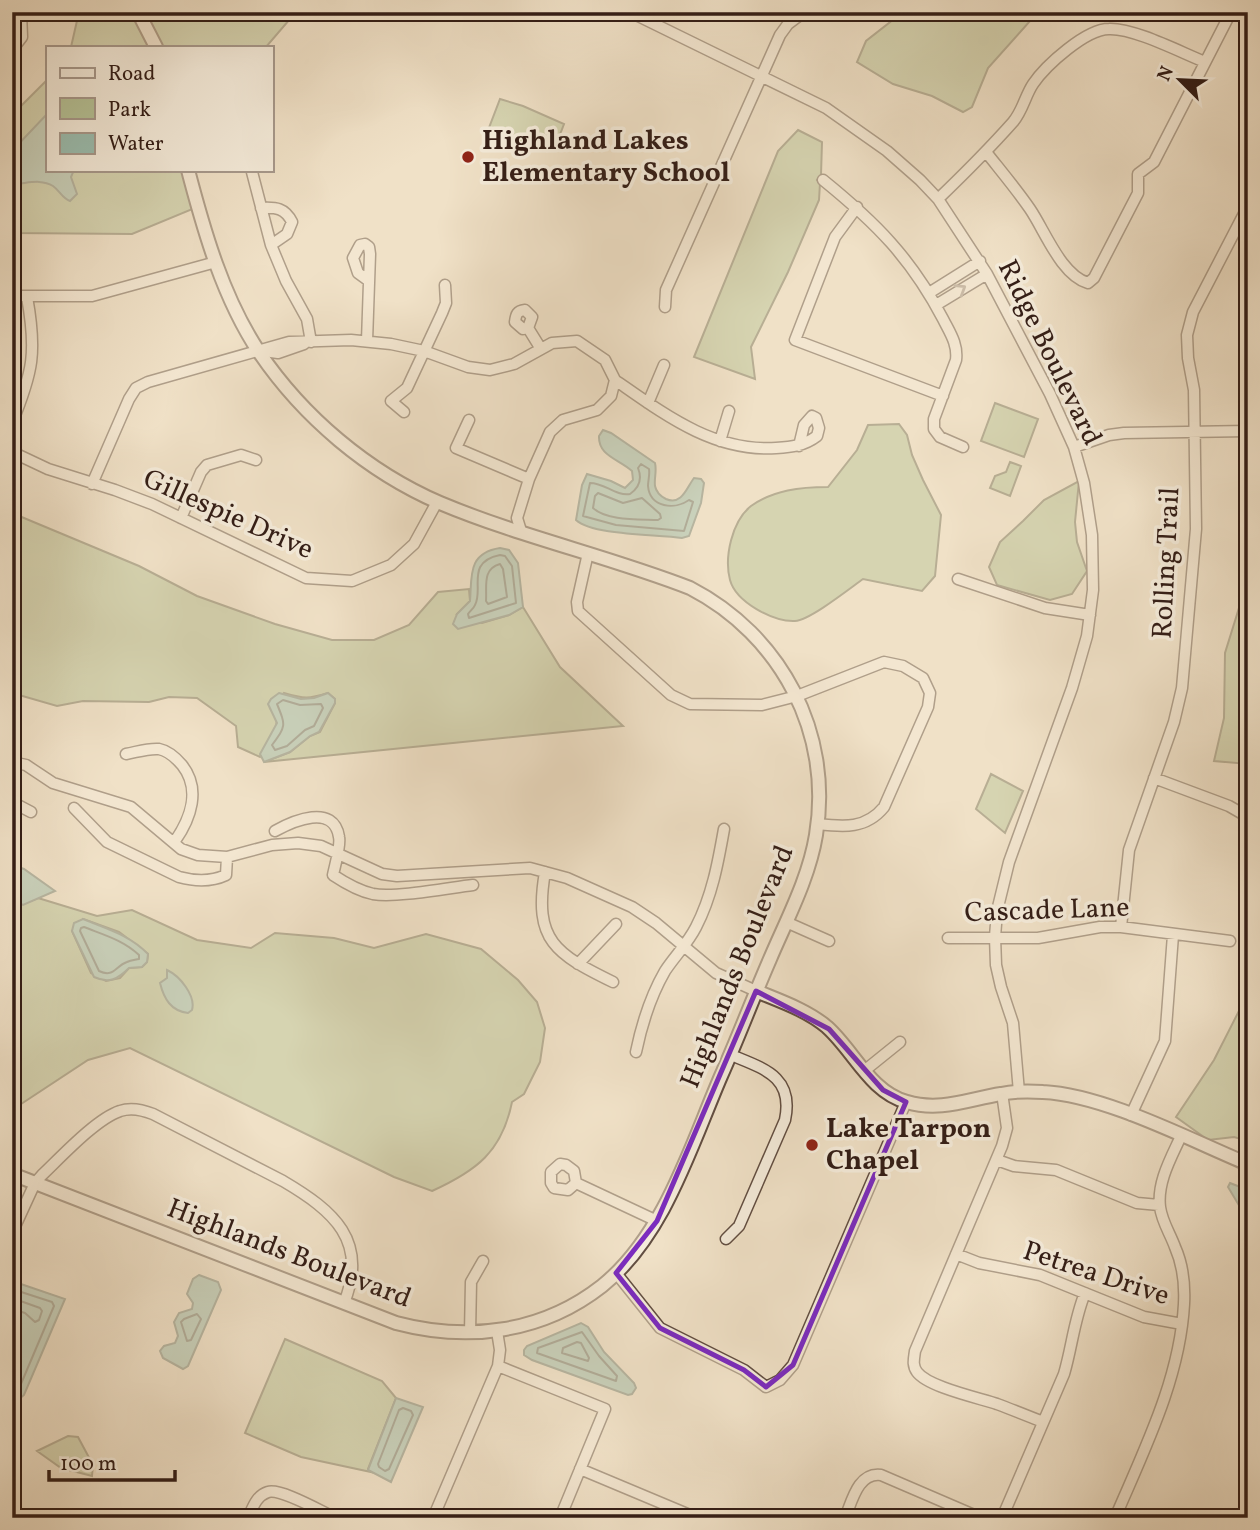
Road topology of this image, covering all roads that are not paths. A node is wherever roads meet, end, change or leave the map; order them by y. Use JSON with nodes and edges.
{"nodes":[{"id":1,"x":21,"y":12,"type":"edge"},
{"id":2,"x":138,"y":12,"type":"edge"},
{"id":3,"x":630,"y":12,"type":"edge"},
{"id":4,"x":804,"y":12,"type":"edge"},
{"id":5,"x":1230,"y":14,"type":"dead end"},
{"id":6,"x":155,"y":46,"type":"edge"},
{"id":7,"x":12,"y":50,"type":"edge"},
{"id":8,"x":1205,"y":62,"type":"junction"},
{"id":9,"x":761,"y":75,"type":"junction"},
{"id":10,"x":986,"y":152,"type":"junction"},
{"id":11,"x":189,"y":172,"type":"edge"},
{"id":12,"x":252,"y":172,"type":"dead end"},
{"id":13,"x":823,"y":180,"type":"dead end"},
{"id":14,"x":938,"y":198,"type":"junction"},
{"id":15,"x":1248,"y":206,"type":"edge"},
{"id":16,"x":857,"y":207,"type":"junction"},
{"id":17,"x":261,"y":208,"type":"junction"},
{"id":18,"x":271,"y":245,"type":"junction"},
{"id":19,"x":980,"y":261,"type":"junction"},
{"id":20,"x":216,"y":262,"type":"junction"},
{"id":21,"x":987,"y":274,"type":"junction"},
{"id":22,"x":369,"y":281,"type":"dead end"},
{"id":23,"x":445,"y":285,"type":"dead end"},
{"id":24,"x":929,"y":293,"type":"junction"},
{"id":25,"x":12,"y":296,"type":"edge"},
{"id":26,"x":27,"y":296,"type":"junction"},
{"id":27,"x":936,"y":305,"type":"junction"},
{"id":28,"x":665,"y":307,"type":"dead end"},
{"id":29,"x":528,"y":328,"type":"dead end"},
{"id":30,"x":367,"y":341,"type":"junction"},
{"id":31,"x":311,"y":342,"type":"junction"},
{"id":32,"x":541,"y":349,"type":"junction"},
{"id":33,"x":259,"y":351,"type":"junction"},
{"id":34,"x":424,"y":351,"type":"junction"},
{"id":35,"x":664,"y":366,"type":"dead end"},
{"id":36,"x":615,"y":380,"type":"junction"},
{"id":37,"x":943,"y":396,"type":"junction"},
{"id":38,"x":648,"y":403,"type":"junction"},
{"id":39,"x":729,"y":411,"type":"dead end"},
{"id":40,"x":404,"y":412,"type":"dead end"},
{"id":41,"x":468,"y":420,"type":"dead end"},
{"id":42,"x":12,"y":423,"type":"edge"},
{"id":43,"x":1195,"y":431,"type":"junction"},
{"id":44,"x":1248,"y":431,"type":"edge"},
{"id":45,"x":720,"y":441,"type":"junction"},
{"id":46,"x":799,"y":446,"type":"dead end"},
{"id":47,"x":963,"y":447,"type":"dead end"},
{"id":48,"x":1074,"y":447,"type":"junction"},
{"id":49,"x":12,"y":452,"type":"edge"},
{"id":50,"x":256,"y":460,"type":"dead end"},
{"id":51,"x":529,"y":479,"type":"junction"},
{"id":52,"x":92,"y":484,"type":"junction"},
{"id":53,"x":437,"y":502,"type":"junction"},
{"id":54,"x":181,"y":518,"type":"junction"},
{"id":55,"x":521,"y":531,"type":"junction"},
{"id":56,"x":588,"y":553,"type":"junction"},
{"id":57,"x":958,"y":579,"type":"dead end"},
{"id":58,"x":1090,"y":615,"type":"junction"},
{"id":59,"x":797,"y":696,"type":"junction"},
{"id":60,"x":126,"y":754,"type":"dead end"},
{"id":61,"x":12,"y":762,"type":"edge"},
{"id":62,"x":1154,"y":778,"type":"junction"},
{"id":63,"x":12,"y":802,"type":"edge"},
{"id":64,"x":74,"y":808,"type":"dead end"},
{"id":65,"x":31,"y":812,"type":"dead end"},
{"id":66,"x":1248,"y":817,"type":"edge"},
{"id":67,"x":818,"y":824,"type":"junction"},
{"id":68,"x":724,"y":829,"type":"dead end"},
{"id":69,"x":275,"y":831,"type":"dead end"},
{"id":70,"x":175,"y":841,"type":"junction"},
{"id":71,"x":337,"y":852,"type":"junction"},
{"id":72,"x":227,"y":857,"type":"junction"},
{"id":73,"x":545,"y":872,"type":"junction"},
{"id":74,"x":473,"y":886,"type":"dead end"},
{"id":75,"x":786,"y":922,"type":"junction"},
{"id":76,"x":616,"y":924,"type":"dead end"},
{"id":77,"x":1121,"y":927,"type":"junction"},
{"id":78,"x":1174,"y":935,"type":"junction"},
{"id":79,"x":995,"y":937,"type":"junction"},
{"id":80,"x":948,"y":938,"type":"dead end"},
{"id":81,"x":829,"y":941,"type":"dead end"},
{"id":82,"x":1230,"y":941,"type":"dead end"},
{"id":83,"x":684,"y":947,"type":"junction"},
{"id":84,"x":578,"y":964,"type":"junction"},
{"id":85,"x":613,"y":982,"type":"dead end"},
{"id":86,"x":756,"y":991,"type":"junction"},
{"id":87,"x":900,"y":1042,"type":"dead end"},
{"id":88,"x":636,"y":1052,"type":"dead end"},
{"id":89,"x":731,"y":1055,"type":"junction"},
{"id":90,"x":864,"y":1071,"type":"junction"},
{"id":91,"x":1019,"y":1092,"type":"junction"},
{"id":92,"x":1002,"y":1093,"type":"junction"},
{"id":93,"x":906,"y":1102,"type":"junction"},
{"id":94,"x":1132,"y":1115,"type":"junction"},
{"id":95,"x":1181,"y":1136,"type":"junction"},
{"id":96,"x":997,"y":1160,"type":"junction"},
{"id":97,"x":1248,"y":1164,"type":"edge"},
{"id":98,"x":12,"y":1174,"type":"edge"},
{"id":99,"x":35,"y":1183,"type":"junction"},
{"id":100,"x":576,"y":1183,"type":"dead end"},
{"id":101,"x":1159,"y":1205,"type":"junction"},
{"id":102,"x":657,"y":1220,"type":"junction"},
{"id":103,"x":12,"y":1233,"type":"edge"},
{"id":104,"x":726,"y":1239,"type":"dead end"},
{"id":105,"x":956,"y":1254,"type":"junction"},
{"id":106,"x":483,"y":1261,"type":"dead end"},
{"id":107,"x":616,"y":1273,"type":"junction"},
{"id":108,"x":1085,"y":1293,"type":"junction"},
{"id":109,"x":344,"y":1303,"type":"junction"},
{"id":110,"x":1182,"y":1324,"type":"junction"},
{"id":111,"x":497,"y":1331,"type":"junction"},
{"id":112,"x":470,"y":1333,"type":"junction"},
{"id":113,"x":498,"y":1366,"type":"junction"},
{"id":114,"x":1043,"y":1422,"type":"junction"},
{"id":115,"x":580,"y":1469,"type":"junction"},
{"id":116,"x":248,"y":1518,"type":"edge"},
{"id":117,"x":336,"y":1518,"type":"edge"},
{"id":118,"x":433,"y":1518,"type":"edge"},
{"id":119,"x":560,"y":1518,"type":"edge"},
{"id":120,"x":697,"y":1518,"type":"edge"},
{"id":121,"x":845,"y":1518,"type":"edge"},
{"id":122,"x":981,"y":1518,"type":"edge"},
{"id":123,"x":1002,"y":1518,"type":"edge"},
{"id":124,"x":1115,"y":1518,"type":"edge"}],
"edges":[{"from":1,"to":7,"type":"street"},
{"from":2,"to":6,"type":"street"},
{"from":3,"to":9,"type":"street","name":"Ridge Boulevard"},
{"from":4,"to":9,"type":"street"},
{"from":5,"to":8,"type":"street"},
{"from":8,"to":10,"type":"street"},
{"from":8,"to":10,"type":"street"},
{"from":9,"to":14,"type":"street","name":"Ridge Boulevard"},
{"from":9,"to":28,"type":"street"},
{"from":10,"to":14,"type":"street"},
{"from":11,"to":20,"type":"street","name":"Highlands Boulevard"},
{"from":12,"to":17,"type":"street"},
{"from":13,"to":16,"type":"street"},
{"from":14,"to":19,"type":"street","name":"Ridge Boulevard"},
{"from":15,"to":43,"type":"street","name":"Rolling Trail"},
{"from":16,"to":24,"type":"street"},
{"from":16,"to":37,"type":"street"},
{"from":17,"to":18,"type":"street"},
{"from":17,"to":18,"type":"street"},
{"from":18,"to":31,"type":"street"},
{"from":19,"to":21,"type":"street","name":"Ridge Boulevard"},
{"from":19,"to":24,"type":"street"},
{"from":20,"to":26,"type":"street"},
{"from":20,"to":33,"type":"street","name":"Highlands Boulevard"},
{"from":27,"to":21,"type":"street","one_way":true},
{"from":21,"to":48,"type":"street","name":"Ridge Boulevard"},
{"from":22,"to":30,"type":"street"},
{"from":23,"to":34,"type":"street"},
{"from":24,"to":27,"type":"street"},
{"from":25,"to":26,"type":"street"},
{"from":26,"to":42,"type":"street"},
{"from":27,"to":37,"type":"street"},
{"from":29,"to":32,"type":"street"},
{"from":30,"to":31,"type":"street"},
{"from":30,"to":34,"type":"street"},
{"from":31,"to":33,"type":"street"},
{"from":32,"to":34,"type":"street"},
{"from":32,"to":36,"type":"street"},
{"from":33,"to":52,"type":"street"},
{"from":33,"to":53,"type":"street","name":"Highlands Boulevard"},
{"from":34,"to":40,"type":"street"},
{"from":35,"to":38,"type":"street"},
{"from":36,"to":38,"type":"street"},
{"from":36,"to":51,"type":"street"},
{"from":37,"to":47,"type":"street"},
{"from":38,"to":45,"type":"street"},
{"from":39,"to":45,"type":"street"},
{"from":41,"to":51,"type":"street"},
{"from":43,"to":44,"type":"street"},
{"from":43,"to":48,"type":"street"},
{"from":43,"to":62,"type":"street","name":"Rolling Trail"},
{"from":45,"to":46,"type":"street"},
{"from":48,"to":58,"type":"street","name":"Ridge Boulevard"},
{"from":49,"to":52,"type":"street","name":"Gillespie Drive"},
{"from":50,"to":54,"type":"street"},
{"from":51,"to":55,"type":"street"},
{"from":52,"to":54,"type":"street","name":"Gillespie Drive"},
{"from":53,"to":54,"type":"street","name":"Gillespie Drive"},
{"from":53,"to":55,"type":"street","name":"Highlands Boulevard"},
{"from":55,"to":56,"type":"street","name":"Highlands Boulevard"},
{"from":56,"to":59,"type":"street","name":"Highlands Boulevard"},
{"from":56,"to":59,"type":"street"},
{"from":57,"to":58,"type":"street"},
{"from":58,"to":79,"type":"street","name":"Ridge Boulevard"},
{"from":59,"to":67,"type":"street","name":"Highlands Boulevard"},
{"from":59,"to":67,"type":"street"},
{"from":60,"to":70,"type":"street"},
{"from":61,"to":70,"type":"street"},
{"from":62,"to":66,"type":"street"},
{"from":62,"to":77,"type":"street","name":"Rolling Trail"},
{"from":63,"to":65,"type":"street"},
{"from":64,"to":72,"type":"street"},
{"from":67,"to":75,"type":"street","name":"Highlands Boulevard"},
{"from":68,"to":83,"type":"street"},
{"from":69,"to":71,"type":"street"},
{"from":70,"to":72,"type":"street"},
{"from":71,"to":72,"type":"street"},
{"from":71,"to":73,"type":"street"},
{"from":71,"to":74,"type":"street"},
{"from":73,"to":83,"type":"street"},
{"from":73,"to":84,"type":"street"},
{"from":75,"to":81,"type":"street"},
{"from":75,"to":86,"type":"street","name":"Highlands Boulevard"},
{"from":76,"to":84,"type":"street"},
{"from":77,"to":78,"type":"street","name":"Cascade Lane"},
{"from":77,"to":79,"type":"street","name":"Cascade Lane"},
{"from":78,"to":82,"type":"street","name":"Cascade Lane"},
{"from":78,"to":94,"type":"street"},
{"from":79,"to":80,"type":"street","name":"Cascade Lane"},
{"from":79,"to":91,"type":"street","name":"Ridge Boulevard"},
{"from":83,"to":86,"type":"street"},
{"from":83,"to":88,"type":"street"},
{"from":84,"to":85,"type":"street"},
{"from":86,"to":89,"type":"street","name":"Highlands Boulevard"},
{"from":86,"to":90,"type":"street"},
{"from":87,"to":90,"type":"street"},
{"from":89,"to":102,"type":"street","name":"Highlands Boulevard"},
{"from":89,"to":104,"type":"street"},
{"from":90,"to":93,"type":"street"},
{"from":91,"to":92,"type":"street"},
{"from":91,"to":94,"type":"street"},
{"from":92,"to":93,"type":"street"},
{"from":92,"to":96,"type":"street"},
{"from":93,"to":107,"type":"street"},
{"from":94,"to":95,"type":"street"},
{"from":95,"to":97,"type":"street"},
{"from":95,"to":101,"type":"street"},
{"from":96,"to":101,"type":"street"},
{"from":96,"to":105,"type":"street"},
{"from":98,"to":99,"type":"street","name":"Highlands Boulevard"},
{"from":99,"to":103,"type":"street"},
{"from":99,"to":109,"type":"street","name":"Highlands Boulevard"},
{"from":99,"to":109,"type":"street"},
{"from":100,"to":102,"type":"street"},
{"from":101,"to":110,"type":"street"},
{"from":102,"to":107,"type":"street","name":"Highlands Boulevard"},
{"from":105,"to":108,"type":"street","name":"Petrea Drive"},
{"from":105,"to":114,"type":"street"},
{"from":106,"to":112,"type":"street"},
{"from":107,"to":111,"type":"street","name":"Highlands Boulevard"},
{"from":108,"to":110,"type":"street","name":"Petrea Drive"},
{"from":108,"to":114,"type":"street"},
{"from":109,"to":112,"type":"street","name":"Highlands Boulevard"},
{"from":110,"to":124,"type":"street"},
{"from":111,"to":112,"type":"street","name":"Highlands Boulevard"},
{"from":111,"to":113,"type":"street"},
{"from":113,"to":115,"type":"street"},
{"from":113,"to":118,"type":"street"},
{"from":114,"to":123,"type":"street"},
{"from":115,"to":119,"type":"street"},
{"from":115,"to":120,"type":"street"},
{"from":116,"to":117,"type":"street"},
{"from":121,"to":122,"type":"street"}]}
